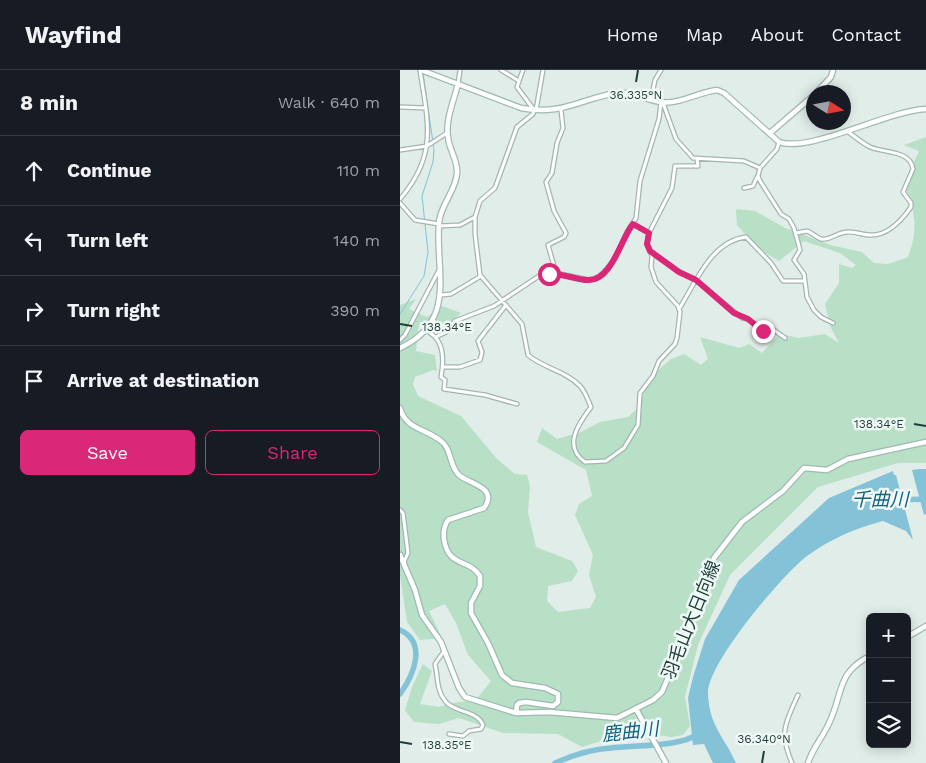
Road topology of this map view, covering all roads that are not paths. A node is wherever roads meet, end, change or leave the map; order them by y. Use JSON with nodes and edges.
{"nodes":[{"id":1,"x":421,"y":70,"type":"edge"},
{"id":2,"x":460,"y":70,"type":"edge"},
{"id":3,"x":502,"y":70,"type":"edge"},
{"id":4,"x":523,"y":70,"type":"edge"},
{"id":5,"x":543,"y":70,"type":"edge"},
{"id":6,"x":661,"y":70,"type":"edge"},
{"id":7,"x":833,"y":70,"type":"edge"},
{"id":8,"x":519,"y":81,"type":"junction"},
{"id":9,"x":458,"y":84,"type":"junction"},
{"id":10,"x":824,"y":85,"type":"edge"},
{"id":11,"x":651,"y":99,"type":"junction"},
{"id":12,"x":662,"y":102,"type":"junction"},
{"id":13,"x":806,"y":103,"type":"edge"},
{"id":14,"x":400,"y":107,"type":"edge"},
{"id":15,"x":426,"y":108,"type":"junction"},
{"id":16,"x":926,"y":109,"type":"edge"},
{"id":17,"x":535,"y":110,"type":"junction"},
{"id":18,"x":561,"y":110,"type":"junction"},
{"id":19,"x":851,"y":129,"type":"edge"},
{"id":20,"x":847,"y":130,"type":"joint"},
{"id":21,"x":447,"y":133,"type":"junction"},
{"id":22,"x":770,"y":133,"type":"junction"},
{"id":23,"x":779,"y":142,"type":"junction"},
{"id":24,"x":427,"y":146,"type":"junction"},
{"id":25,"x":400,"y":150,"type":"edge"},
{"id":26,"x":697,"y":158,"type":"junction"},
{"id":27,"x":760,"y":168,"type":"junction"},
{"id":28,"x":758,"y":176,"type":"junction"},
{"id":29,"x":744,"y":188,"type":"dead end"},
{"id":30,"x":400,"y":199,"type":"edge"},
{"id":31,"x":400,"y":203,"type":"edge"},
{"id":32,"x":475,"y":217,"type":"junction"},
{"id":33,"x":633,"y":224,"type":"junction"},
{"id":34,"x":439,"y":225,"type":"junction"},
{"id":35,"x":649,"y":233,"type":"junction"},
{"id":36,"x":796,"y":233,"type":"junction"},
{"id":37,"x":650,"y":251,"type":"junction"},
{"id":38,"x":440,"y":257,"type":"junction"},
{"id":39,"x":556,"y":273,"type":"junction"},
{"id":40,"x":481,"y":276,"type":"junction"},
{"id":41,"x":696,"y":280,"type":"junction"},
{"id":42,"x":805,"y":281,"type":"junction"},
{"id":43,"x":441,"y":295,"type":"junction"},
{"id":44,"x":501,"y":300,"type":"junction"},
{"id":45,"x":506,"y":305,"type":"junction"},
{"id":46,"x":679,"y":310,"type":"junction"},
{"id":47,"x":432,"y":319,"type":"junction"},
{"id":48,"x":833,"y":323,"type":"dead end"},
{"id":49,"x":436,"y":337,"type":"junction"},
{"id":50,"x":785,"y":338,"type":"dead end"},
{"id":51,"x":400,"y":340,"type":"edge"},
{"id":52,"x":400,"y":348,"type":"edge"},
{"id":53,"x":443,"y":367,"type":"junction"},
{"id":54,"x":517,"y":404,"type":"dead end"},
{"id":55,"x":400,"y":408,"type":"edge"},
{"id":56,"x":926,"y":442,"type":"edge"},
{"id":57,"x":400,"y":510,"type":"edge"},
{"id":58,"x":400,"y":555,"type":"edge"},
{"id":59,"x":404,"y":562,"type":"junction"},
{"id":60,"x":926,"y":626,"type":"edge"},
{"id":61,"x":911,"y":635,"type":"edge"},
{"id":62,"x":444,"y":651,"type":"junction"},
{"id":63,"x":866,"y":658,"type":"edge"},
{"id":64,"x":798,"y":695,"type":"dead end"},
{"id":65,"x":636,"y":710,"type":"junction"},
{"id":66,"x":516,"y":713,"type":"junction"},
{"id":67,"x":448,"y":734,"type":"dead end"},
{"id":68,"x":666,"y":763,"type":"edge"},
{"id":69,"x":792,"y":763,"type":"edge"},
{"id":70,"x":808,"y":763,"type":"edge"}],
"edges":[{"from":1,"to":9,"type":"main road"},
{"from":1,"to":15,"type":"street"},
{"from":2,"to":9,"type":"street"},
{"from":3,"to":8,"type":"street"},
{"from":4,"to":8,"type":"street"},
{"from":5,"to":17,"type":"street"},
{"from":6,"to":11,"type":"street"},
{"from":7,"to":10,"type":"main road"},
{"from":8,"to":17,"type":"street"},
{"from":9,"to":17,"type":"main road"},
{"from":9,"to":21,"type":"main road"},
{"from":11,"to":12,"type":"main road"},
{"from":11,"to":18,"type":"main road"},
{"from":12,"to":22,"type":"main road"},
{"from":12,"to":26,"type":"street"},
{"from":12,"to":33,"type":"street"},
{"from":13,"to":22,"type":"main road"},
{"from":14,"to":15,"type":"street"},
{"from":15,"to":24,"type":"street"},
{"from":16,"to":19,"type":"main road"},
{"from":17,"to":18,"type":"main road"},
{"from":17,"to":32,"type":"street"},
{"from":18,"to":39,"type":"street"},
{"from":20,"to":23,"type":"main road"},
{"from":20,"to":36,"type":"street"},
{"from":21,"to":24,"type":"street"},
{"from":21,"to":34,"type":"main road"},
{"from":22,"to":23,"type":"main road"},
{"from":23,"to":27,"type":"street"},
{"from":24,"to":25,"type":"street"},
{"from":24,"to":30,"type":"street"},
{"from":26,"to":27,"type":"street"},
{"from":26,"to":35,"type":"street"},
{"from":27,"to":28,"type":"street"},
{"from":28,"to":29,"type":"street"},
{"from":28,"to":36,"type":"street"},
{"from":31,"to":34,"type":"street"},
{"from":32,"to":34,"type":"street"},
{"from":32,"to":40,"type":"street"},
{"from":33,"to":35,"type":"street"},
{"from":33,"to":39,"type":"street"},
{"from":34,"to":38,"type":"main road"},
{"from":35,"to":37,"type":"street"},
{"from":36,"to":42,"type":"street"},
{"from":37,"to":41,"type":"street"},
{"from":37,"to":46,"type":"street"},
{"from":38,"to":43,"type":"main road"},
{"from":38,"to":51,"type":"street"},
{"from":39,"to":44,"type":"street"},
{"from":40,"to":43,"type":"street"},
{"from":40,"to":44,"type":"street"},
{"from":41,"to":42,"type":"street"},
{"from":41,"to":46,"type":"street"},
{"from":41,"to":50,"type":"street"},
{"from":42,"to":48,"type":"street"},
{"from":43,"to":47,"type":"main road"},
{"from":44,"to":45,"type":"street"},
{"from":44,"to":49,"type":"street"},
{"from":45,"to":46,"type":"street"},
{"from":45,"to":53,"type":"street"},
{"from":47,"to":49,"type":"street"},
{"from":47,"to":52,"type":"main road"},
{"from":49,"to":53,"type":"street"},
{"from":53,"to":54,"type":"street"},
{"from":55,"to":66,"type":"main road"},
{"from":56,"to":65,"type":"main road","name":"羽毛山大日向線"},
{"from":57,"to":59,"type":"street"},
{"from":58,"to":59,"type":"main road","name":"羽毛山大日向線"},
{"from":59,"to":62,"type":"main road","name":"羽毛山大日向線"},
{"from":60,"to":61,"type":"main road"},
{"from":62,"to":66,"type":"main road","name":"羽毛山大日向線"},
{"from":62,"to":67,"type":"street"},
{"from":63,"to":70,"type":"main road"},
{"from":64,"to":69,"type":"street"},
{"from":65,"to":66,"type":"main road","name":"羽毛山大日向線"},
{"from":65,"to":68,"type":"main road"}]}
